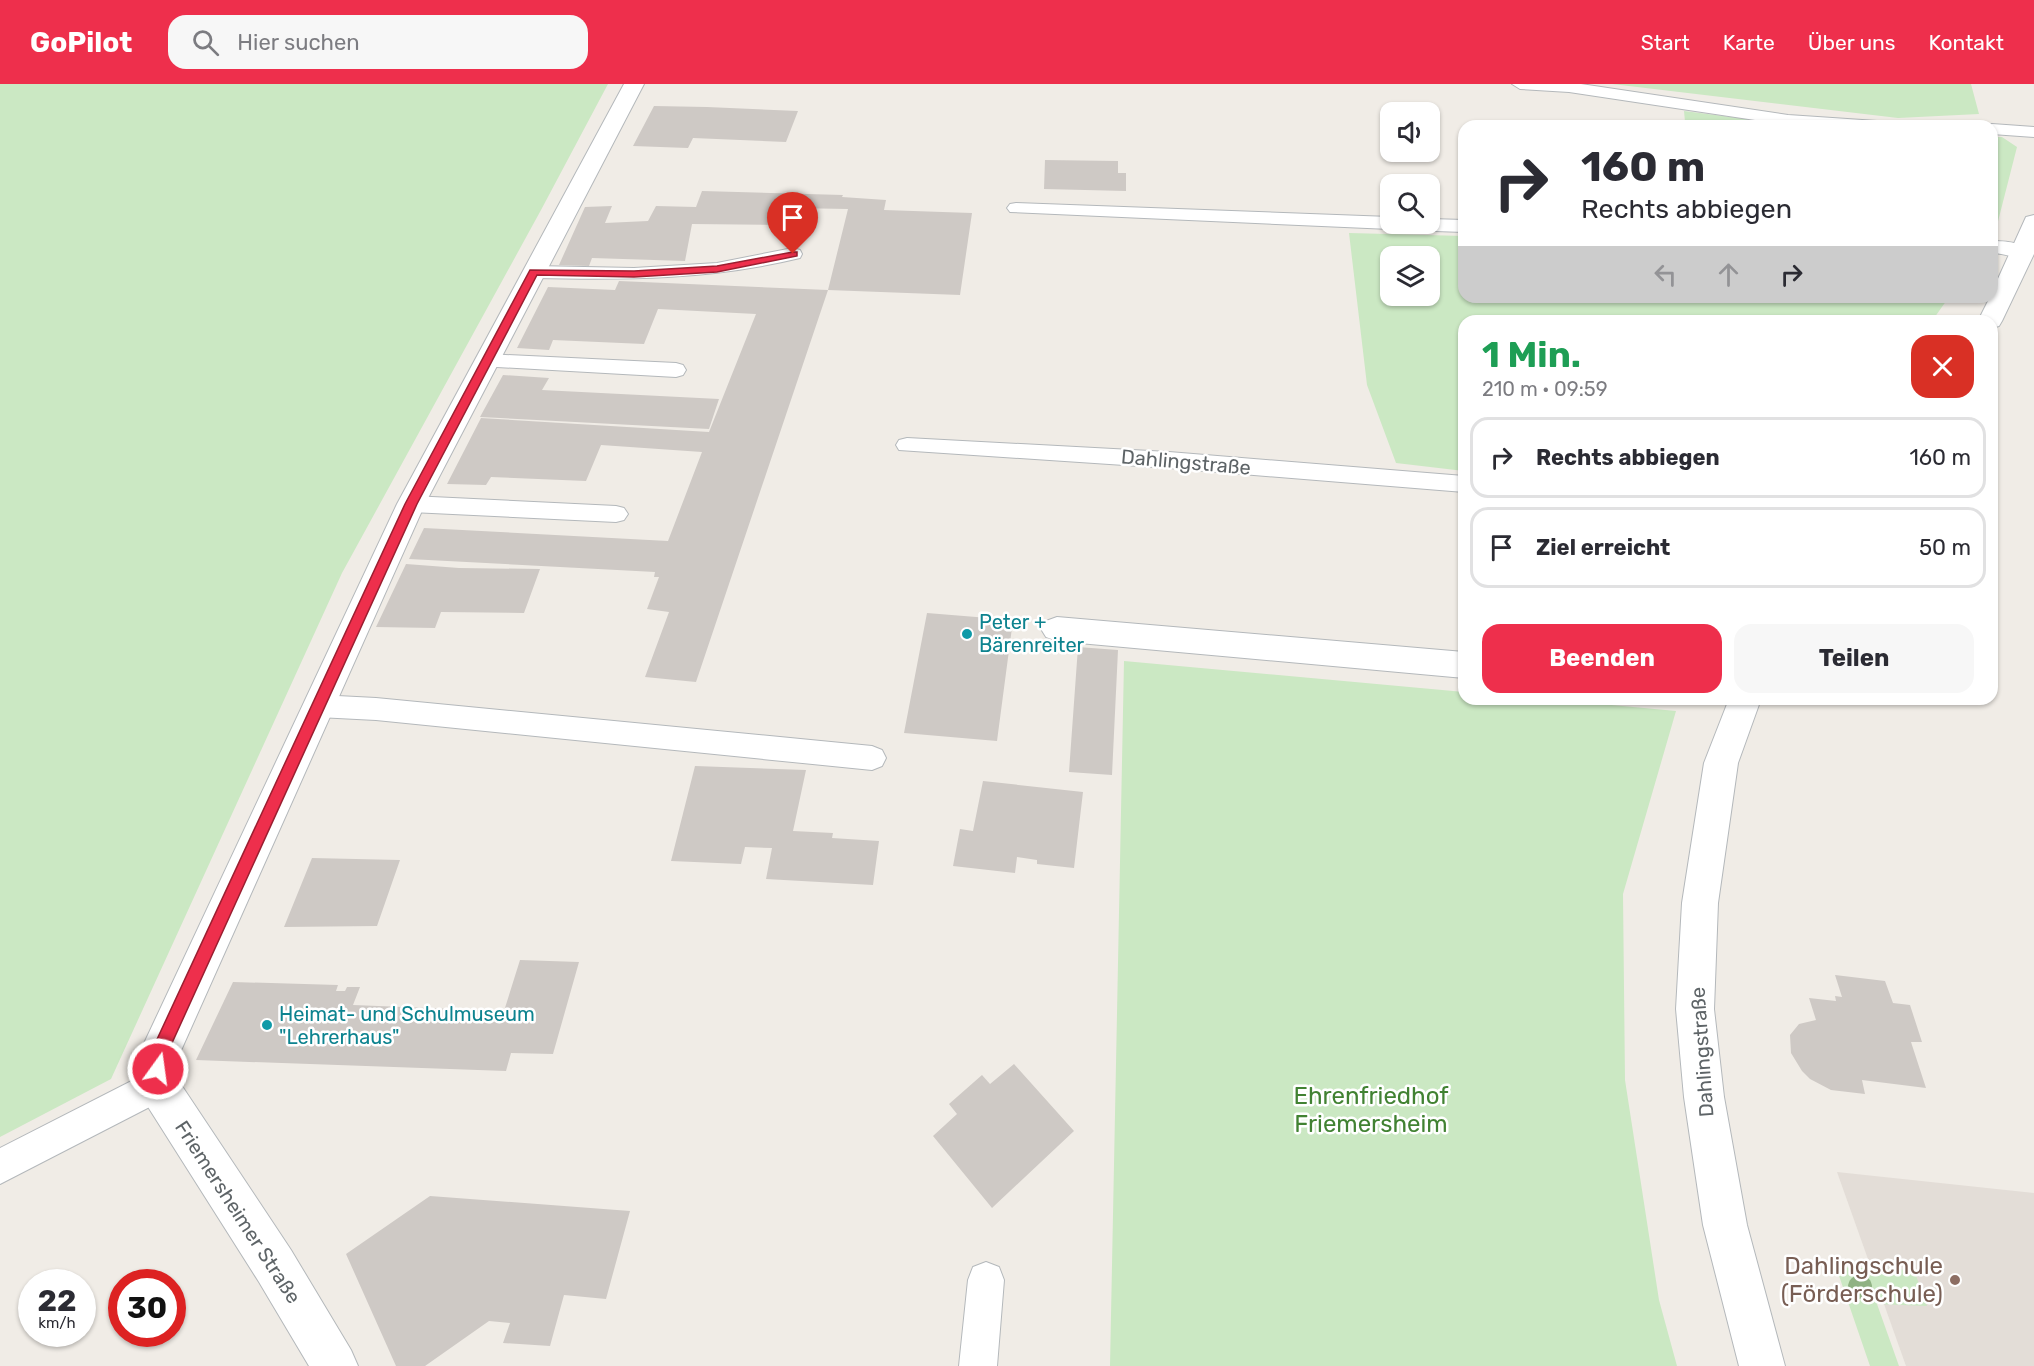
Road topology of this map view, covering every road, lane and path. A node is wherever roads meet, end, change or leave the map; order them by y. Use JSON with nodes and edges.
{"nodes":[{"id":1,"x":634,"y":84,"type":"edge"},
{"id":2,"x":1520,"y":84,"type":"edge"},
{"id":3,"x":1788,"y":120,"type":"edge"},
{"id":4,"x":1998,"y":129,"type":"edge"},
{"id":5,"x":2034,"y":132,"type":"edge"},
{"id":6,"x":1016,"y":208,"type":"dead end"},
{"id":7,"x":2034,"y":222,"type":"edge"},
{"id":8,"x":1380,"y":223,"type":"edge"},
{"id":9,"x":1440,"y":225,"type":"edge"},
{"id":10,"x":1458,"y":226,"type":"edge"},
{"id":11,"x":1998,"y":247,"type":"edge"},
{"id":12,"x":2023,"y":253,"type":"junction"},
{"id":13,"x":793,"y":254,"type":"dead end"},
{"id":14,"x":534,"y":272,"type":"junction"},
{"id":15,"x":1993,"y":315,"type":"edge"},
{"id":16,"x":486,"y":361,"type":"junction"},
{"id":17,"x":676,"y":370,"type":"dead end"},
{"id":18,"x":908,"y":445,"type":"dead end"},
{"id":19,"x":1458,"y":484,"type":"edge"},
{"id":20,"x":411,"y":504,"type":"junction"},
{"id":21,"x":616,"y":514,"type":"dead end"},
{"id":22,"x":1057,"y":629,"type":"dead end"},
{"id":23,"x":1458,"y":664,"type":"edge"},
{"id":24,"x":1740,"y":705,"type":"edge"},
{"id":25,"x":318,"y":706,"type":"junction"},
{"id":26,"x":872,"y":758,"type":"dead end"},
{"id":27,"x":157,"y":1085,"type":"junction"},
{"id":28,"x":0,"y":1167,"type":"edge"},
{"id":29,"x":986,"y":1280,"type":"dead end"},
{"id":30,"x":335,"y":1366,"type":"edge"},
{"id":31,"x":978,"y":1366,"type":"edge"},
{"id":32,"x":1762,"y":1366,"type":"edge"}],
"edges":[{"from":1,"to":14,"type":"street"},
{"from":2,"to":3,"type":"lane"},
{"from":4,"to":5,"type":"lane"},
{"from":6,"to":8,"type":"lane"},
{"from":7,"to":12,"type":"street"},
{"from":9,"to":10,"type":"lane"},
{"from":11,"to":12,"type":"lane"},
{"from":12,"to":15,"type":"street"},
{"from":13,"to":14,"type":"lane"},
{"from":14,"to":16,"type":"street"},
{"from":16,"to":17,"type":"lane"},
{"from":16,"to":20,"type":"street"},
{"from":18,"to":19,"type":"lane","name":"Dahlingstraße"},
{"from":20,"to":21,"type":"lane"},
{"from":20,"to":25,"type":"street"},
{"from":22,"to":23,"type":"street"},
{"from":24,"to":32,"type":"street","name":"Dahlingstraße"},
{"from":25,"to":26,"type":"lane"},
{"from":25,"to":27,"type":"street"},
{"from":27,"to":28,"type":"lane"},
{"from":27,"to":30,"type":"street","name":"Friemersheimer Straße"},
{"from":29,"to":31,"type":"lane"}]}
